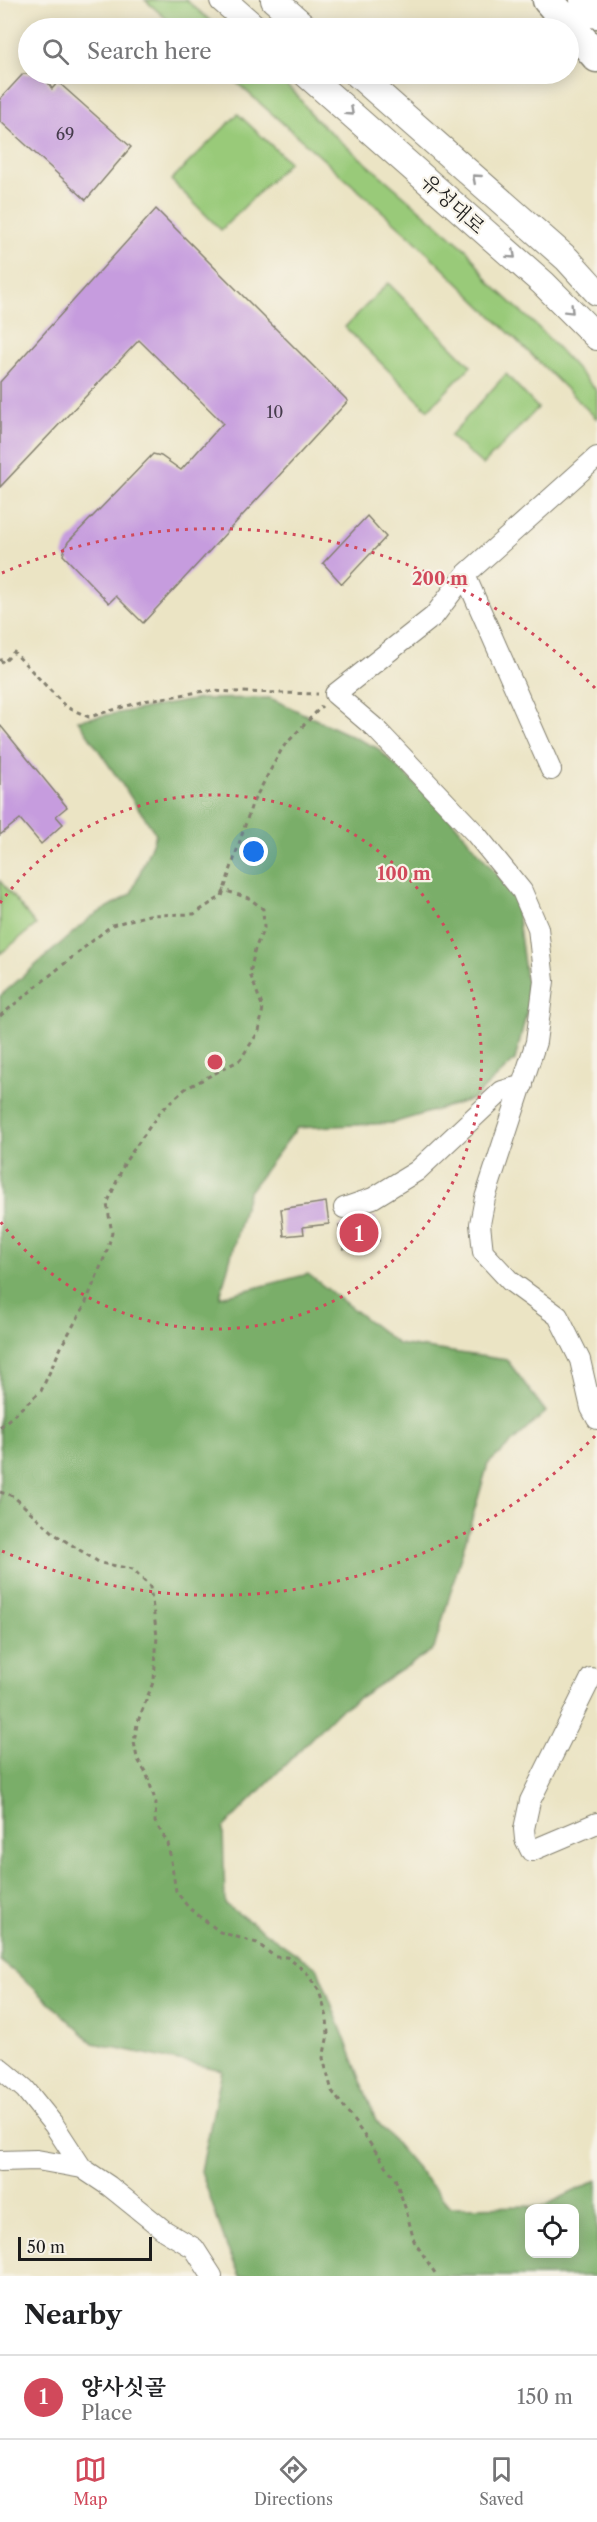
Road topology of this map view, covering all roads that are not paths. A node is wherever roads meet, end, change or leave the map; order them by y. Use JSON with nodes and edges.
{"nodes":[{"id":1,"x":223,"y":0,"type":"edge"},
{"id":2,"x":274,"y":0,"type":"edge"},
{"id":3,"x":548,"y":0,"type":"edge"},
{"id":4,"x":585,"y":0,"type":"edge"},
{"id":5,"x":597,"y":13,"type":"edge"},
{"id":6,"x":244,"y":18,"type":"edge"},
{"id":7,"x":295,"y":18,"type":"edge"},
{"id":8,"x":563,"y":18,"type":"edge"},
{"id":9,"x":579,"y":36,"type":"edge"},
{"id":10,"x":597,"y":57,"type":"edge"},
{"id":11,"x":317,"y":84,"type":"edge"},
{"id":12,"x":368,"y":84,"type":"edge"},
{"id":13,"x":597,"y":292,"type":"edge"},
{"id":14,"x":597,"y":337,"type":"edge"},
{"id":15,"x":597,"y":457,"type":"edge"},
{"id":16,"x":465,"y":575,"type":"junction"},
{"id":17,"x":551,"y":770,"type":"dead end"},
{"id":18,"x":523,"y":1086,"type":"junction"},
{"id":19,"x":344,"y":1208,"type":"dead end"},
{"id":20,"x":597,"y":1419,"type":"edge"},
{"id":21,"x":591,"y":1678,"type":"dead end"},
{"id":22,"x":597,"y":1822,"type":"edge"},
{"id":23,"x":0,"y":2068,"type":"edge"},
{"id":24,"x":0,"y":2161,"type":"edge"},
{"id":25,"x":82,"y":2168,"type":"junction"},
{"id":26,"x":212,"y":2276,"type":"edge"}],
"edges":[{"from":1,"to":6,"type":"main road"},
{"from":2,"to":7,"type":"main road"},
{"from":3,"to":8,"type":"highway"},
{"from":4,"to":5,"type":"highway"},
{"from":9,"to":10,"type":"highway"},
{"from":11,"to":14,"type":"main road","name":"유성대로","one_way":true},
{"from":13,"to":12,"type":"main road","name":"유성대로","one_way":true},
{"from":15,"to":16,"type":"street"},
{"from":16,"to":17,"type":"street"},
{"from":16,"to":18,"type":"street"},
{"from":18,"to":19,"type":"street"},
{"from":18,"to":20,"type":"street"},
{"from":21,"to":22,"type":"street"},
{"from":23,"to":25,"type":"street"},
{"from":24,"to":25,"type":"street"},
{"from":25,"to":26,"type":"street"}]}
